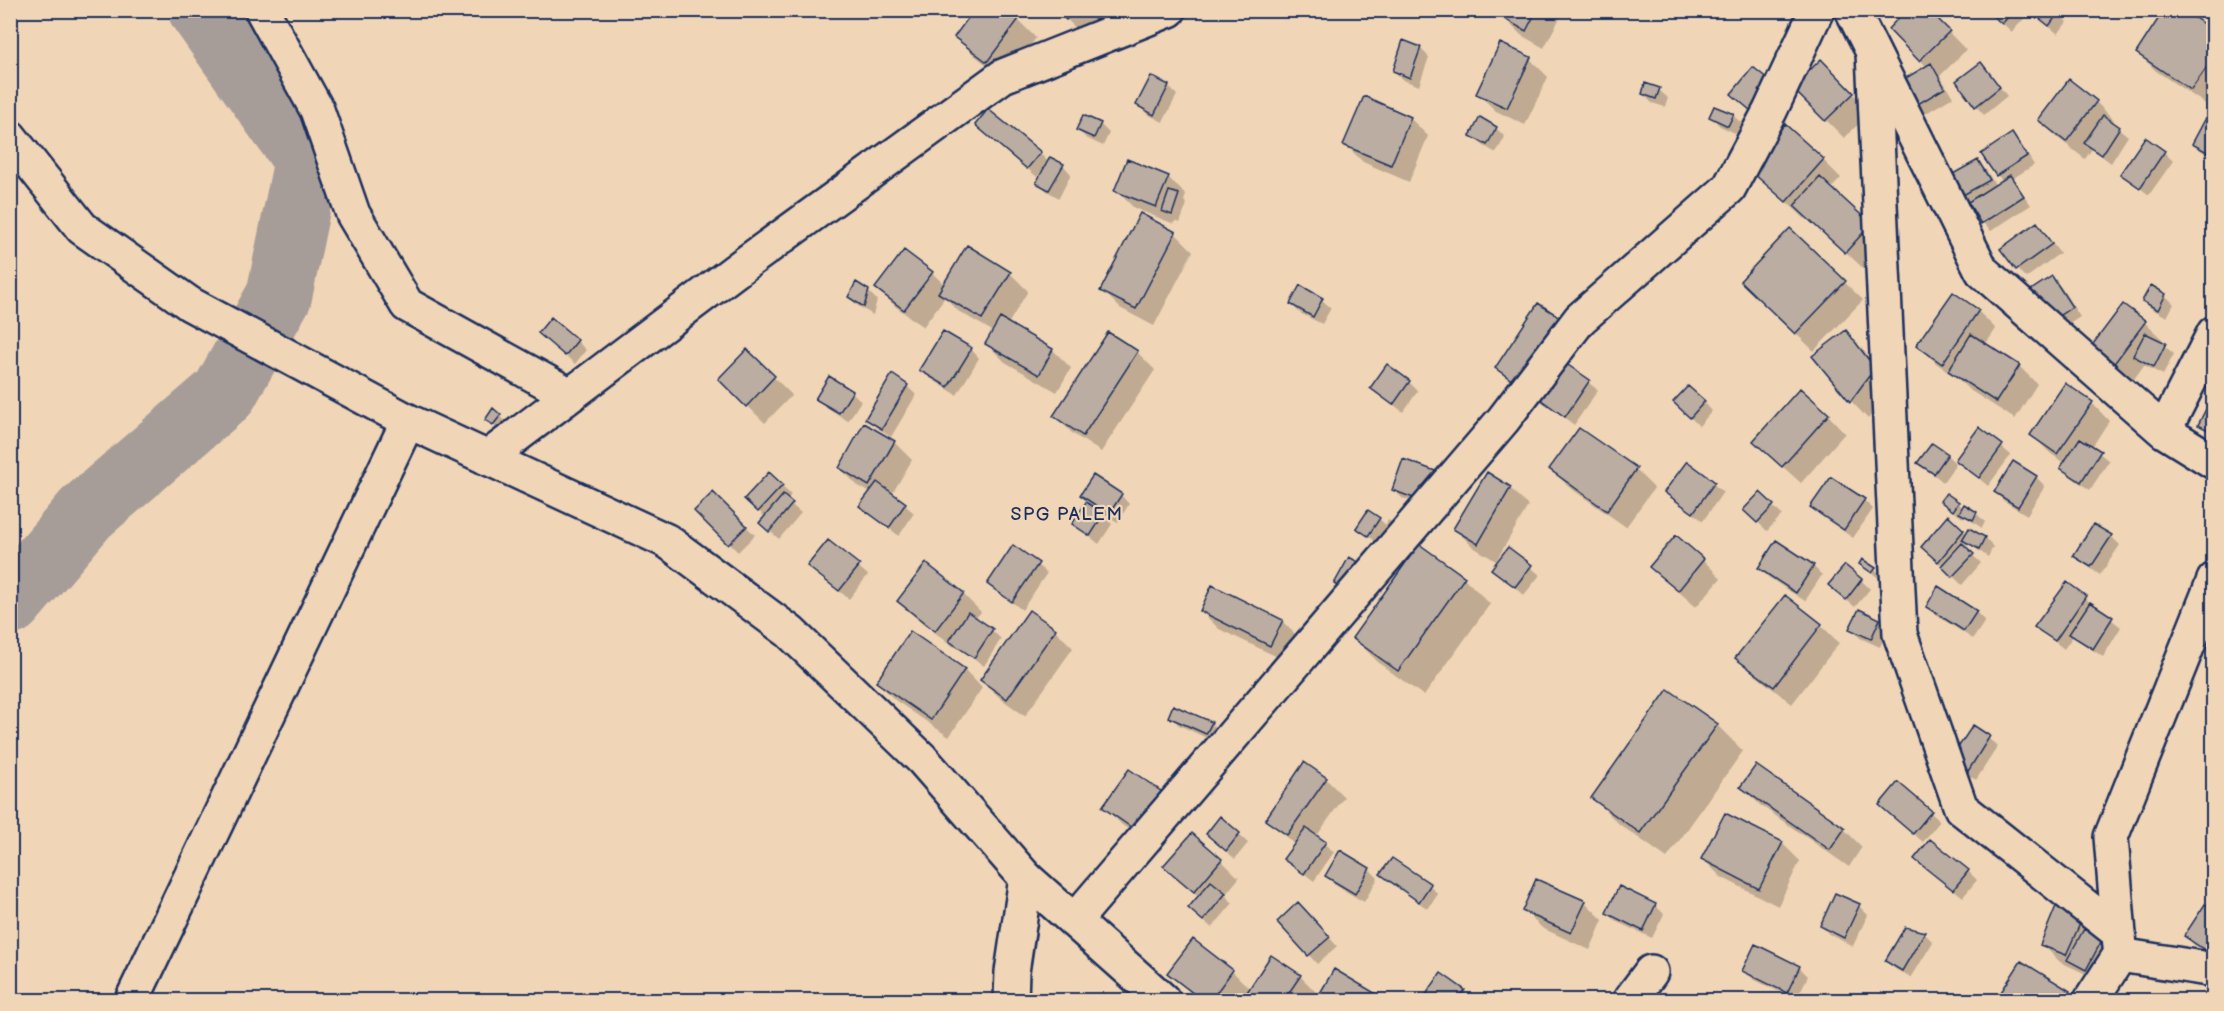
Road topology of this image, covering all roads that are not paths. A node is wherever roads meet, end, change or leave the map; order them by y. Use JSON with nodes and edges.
{"nodes":[{"id":1,"x":262,"y":10,"type":"edge"},
{"id":2,"x":1169,"y":10,"type":"edge"},
{"id":3,"x":1817,"y":10,"type":"edge"},
{"id":4,"x":1852,"y":10,"type":"edge"},
{"id":5,"x":1873,"y":53,"type":"junction"},
{"id":6,"x":10,"y":136,"type":"edge"},
{"id":7,"x":2214,"y":333,"type":"edge"},
{"id":8,"x":570,"y":394,"type":"junction"},
{"id":9,"x":408,"y":421,"type":"junction"},
{"id":10,"x":2164,"y":431,"type":"junction"},
{"id":11,"x":487,"y":458,"type":"junction"},
{"id":12,"x":2214,"y":462,"type":"edge"},
{"id":13,"x":2214,"y":580,"type":"edge"},
{"id":14,"x":1026,"y":878,"type":"junction"},
{"id":15,"x":1074,"y":921,"type":"junction"},
{"id":16,"x":2120,"y":944,"type":"junction"},
{"id":17,"x":2214,"y":970,"type":"edge"},
{"id":18,"x":1651,"y":972,"type":"dead end"},
{"id":19,"x":132,"y":1000,"type":"edge"},
{"id":20,"x":1011,"y":1000,"type":"edge"},
{"id":21,"x":1163,"y":1000,"type":"edge"},
{"id":22,"x":1630,"y":1000,"type":"edge"},
{"id":23,"x":2091,"y":1000,"type":"edge"}],
"edges":[{"from":1,"to":8,"type":"street"},
{"from":2,"to":8,"type":"street"},
{"from":3,"to":15,"type":"street"},
{"from":4,"to":5,"type":"street"},
{"from":5,"to":10,"type":"street"},
{"from":5,"to":16,"type":"street"},
{"from":6,"to":9,"type":"street"},
{"from":7,"to":10,"type":"street"},
{"from":8,"to":11,"type":"street"},
{"from":9,"to":11,"type":"street"},
{"from":9,"to":19,"type":"street"},
{"from":10,"to":12,"type":"street"},
{"from":11,"to":14,"type":"street"},
{"from":13,"to":16,"type":"street"},
{"from":14,"to":15,"type":"street"},
{"from":14,"to":20,"type":"street"},
{"from":15,"to":21,"type":"street"},
{"from":16,"to":17,"type":"street"},
{"from":16,"to":23,"type":"street"},
{"from":18,"to":22,"type":"street"}]}
